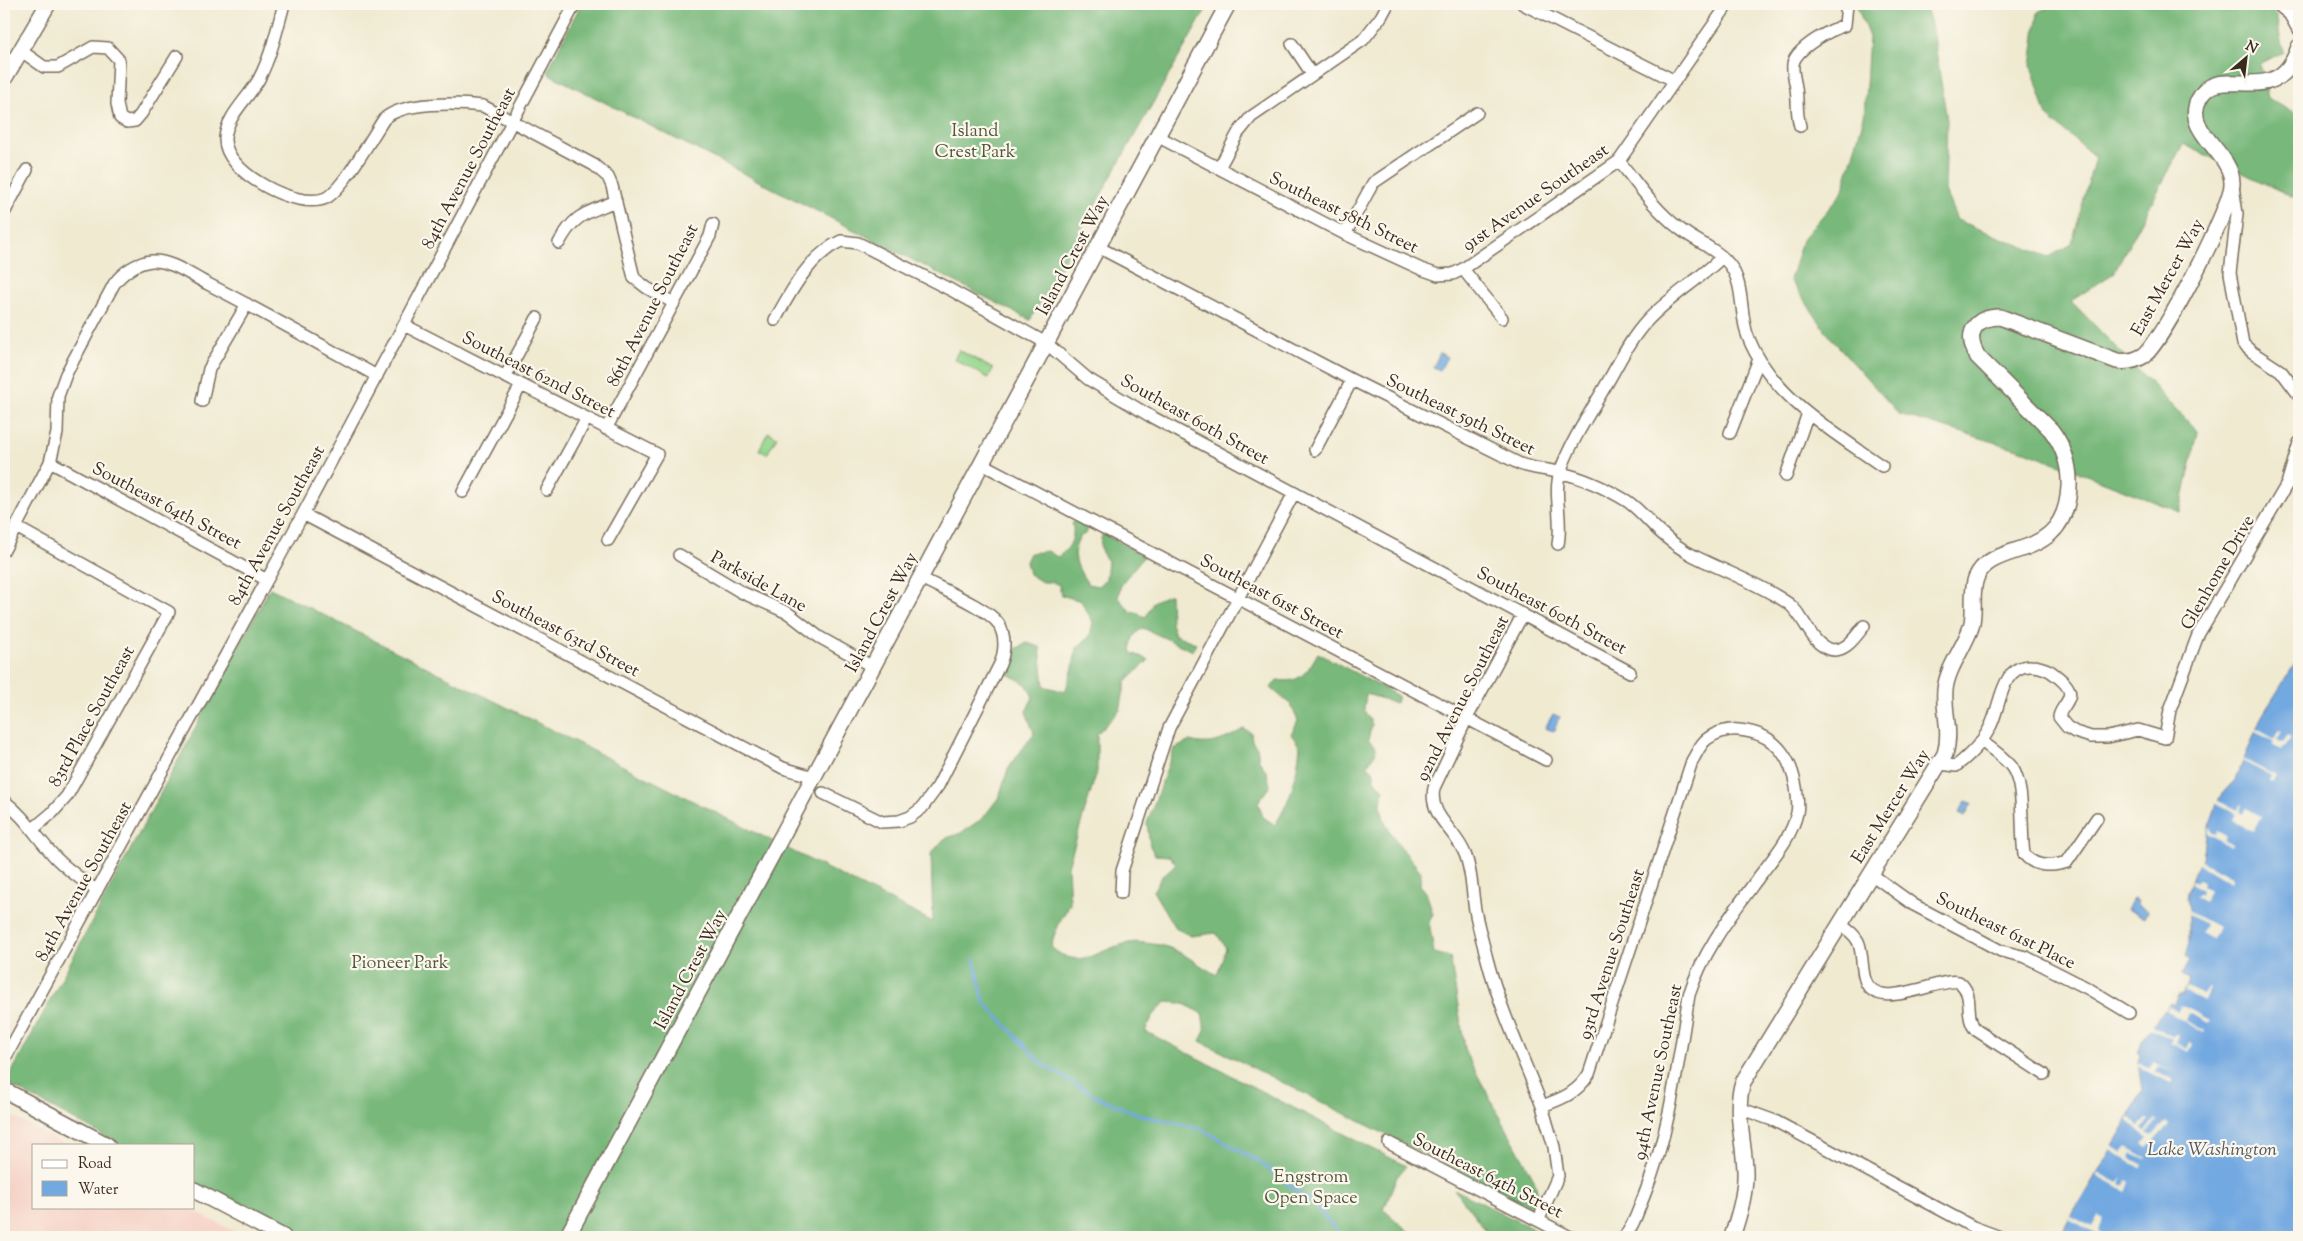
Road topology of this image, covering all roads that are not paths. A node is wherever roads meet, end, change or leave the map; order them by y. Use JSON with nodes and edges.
{"nodes":[{"id":1,"x":48,"y":4,"type":"edge"},
{"id":2,"x":284,"y":4,"type":"edge"},
{"id":3,"x":575,"y":4,"type":"edge"},
{"id":4,"x":1228,"y":4,"type":"edge"},
{"id":5,"x":1388,"y":4,"type":"edge"},
{"id":6,"x":1523,"y":4,"type":"edge"},
{"id":7,"x":1728,"y":4,"type":"edge"},
{"id":8,"x":1847,"y":4,"type":"edge"},
{"id":9,"x":2280,"y":4,"type":"edge"},
{"id":10,"x":2299,"y":27,"type":"edge"},
{"id":11,"x":1292,"y":44,"type":"dead end"},
{"id":12,"x":2299,"y":47,"type":"edge"},
{"id":13,"x":20,"y":50,"type":"junction"},
{"id":14,"x":177,"y":56,"type":"dead end"},
{"id":15,"x":2294,"y":70,"type":"edge"},
{"id":16,"x":1312,"y":74,"type":"junction"},
{"id":17,"x":4,"y":79,"type":"edge"},
{"id":18,"x":1676,"y":81,"type":"junction"},
{"id":19,"x":1477,"y":113,"type":"dead end"},
{"id":20,"x":514,"y":121,"type":"junction"},
{"id":21,"x":1800,"y":126,"type":"dead end"},
{"id":22,"x":1157,"y":136,"type":"junction"},
{"id":23,"x":1619,"y":161,"type":"junction"},
{"id":24,"x":1219,"y":168,"type":"junction"},
{"id":25,"x":27,"y":170,"type":"dead end"},
{"id":26,"x":2232,"y":182,"type":"junction"},
{"id":27,"x":616,"y":201,"type":"junction"},
{"id":28,"x":4,"y":213,"type":"edge"},
{"id":29,"x":713,"y":224,"type":"dead end"},
{"id":30,"x":1345,"y":234,"type":"junction"},
{"id":31,"x":560,"y":243,"type":"dead end"},
{"id":32,"x":1098,"y":247,"type":"junction"},
{"id":33,"x":1722,"y":257,"type":"junction"},
{"id":34,"x":1463,"y":269,"type":"junction"},
{"id":35,"x":674,"y":303,"type":"junction"},
{"id":36,"x":247,"y":304,"type":"junction"},
{"id":37,"x":537,"y":318,"type":"dead end"},
{"id":38,"x":1502,"y":318,"type":"dead end"},
{"id":39,"x":775,"y":320,"type":"dead end"},
{"id":40,"x":404,"y":325,"type":"junction"},
{"id":41,"x":1046,"y":343,"type":"junction"},
{"id":42,"x":1759,"y":359,"type":"junction"},
{"id":43,"x":377,"y":376,"type":"junction"},
{"id":44,"x":505,"y":376,"type":"junction"},
{"id":45,"x":1352,"y":380,"type":"junction"},
{"id":46,"x":521,"y":385,"type":"junction"},
{"id":47,"x":2299,"y":395,"type":"edge"},
{"id":48,"x":202,"y":401,"type":"dead end"},
{"id":49,"x":1808,"y":413,"type":"junction"},
{"id":50,"x":587,"y":418,"type":"junction"},
{"id":51,"x":606,"y":428,"type":"junction"},
{"id":52,"x":1730,"y":433,"type":"dead end"},
{"id":53,"x":2299,"y":443,"type":"edge"},
{"id":54,"x":1315,"y":450,"type":"dead end"},
{"id":55,"x":50,"y":462,"type":"junction"},
{"id":56,"x":982,"y":464,"type":"junction"},
{"id":57,"x":1882,"y":466,"type":"dead end"},
{"id":58,"x":1560,"y":472,"type":"junction"},
{"id":59,"x":1786,"y":476,"type":"dead end"},
{"id":60,"x":547,"y":490,"type":"dead end"},
{"id":61,"x":463,"y":492,"type":"dead end"},
{"id":62,"x":1294,"y":493,"type":"junction"},
{"id":63,"x":302,"y":514,"type":"junction"},
{"id":64,"x":16,"y":527,"type":"junction"},
{"id":65,"x":608,"y":540,"type":"dead end"},
{"id":66,"x":1558,"y":544,"type":"dead end"},
{"id":67,"x":4,"y":550,"type":"edge"},
{"id":68,"x":679,"y":555,"type":"dead end"},
{"id":69,"x":921,"y":578,"type":"junction"},
{"id":70,"x":267,"y":580,"type":"junction"},
{"id":71,"x":1238,"y":597,"type":"junction"},
{"id":72,"x":1523,"y":614,"type":"junction"},
{"id":73,"x":1864,"y":626,"type":"dead end"},
{"id":74,"x":873,"y":667,"type":"junction"},
{"id":75,"x":1630,"y":672,"type":"dead end"},
{"id":76,"x":1468,"y":718,"type":"junction"},
{"id":77,"x":1767,"y":737,"type":"joint"},
{"id":78,"x":1981,"y":741,"type":"junction"},
{"id":79,"x":1546,"y":760,"type":"dead end"},
{"id":80,"x":1940,"y":764,"type":"junction"},
{"id":81,"x":814,"y":777,"type":"junction"},
{"id":82,"x":823,"y":793,"type":"dead end"},
{"id":83,"x":4,"y":801,"type":"edge"},
{"id":84,"x":2098,"y":818,"type":"dead end"},
{"id":85,"x":33,"y":828,"type":"junction"},
{"id":86,"x":1871,"y":874,"type":"junction"},
{"id":87,"x":97,"y":891,"type":"junction"},
{"id":88,"x":1121,"y":893,"type":"dead end"},
{"id":89,"x":1839,"y":924,"type":"junction"},
{"id":90,"x":2129,"y":1013,"type":"dead end"},
{"id":91,"x":4,"y":1060,"type":"edge"},
{"id":92,"x":2044,"y":1074,"type":"dead end"},
{"id":93,"x":4,"y":1090,"type":"edge"},
{"id":94,"x":1542,"y":1106,"type":"junction"},
{"id":95,"x":1740,"y":1108,"type":"junction"},
{"id":96,"x":1390,"y":1143,"type":"dead end"},
{"id":97,"x":105,"y":1144,"type":"edge"},
{"id":98,"x":195,"y":1191,"type":"edge"},
{"id":99,"x":1539,"y":1219,"type":"junction"},
{"id":100,"x":283,"y":1237,"type":"edge"},
{"id":101,"x":567,"y":1237,"type":"edge"},
{"id":102,"x":1570,"y":1237,"type":"edge"},
{"id":103,"x":1624,"y":1237,"type":"edge"},
{"id":104,"x":1732,"y":1237,"type":"edge"},
{"id":105,"x":2000,"y":1237,"type":"edge"}],
"edges":[{"from":1,"to":13,"type":"street"},
{"from":2,"to":20,"type":"street"},
{"from":3,"to":20,"type":"street","name":"84th Avenue Southeast"},
{"from":4,"to":22,"type":"street","name":"Island Crest Way"},
{"from":5,"to":16,"type":"street"},
{"from":6,"to":18,"type":"street"},
{"from":7,"to":18,"type":"street","name":"91st Avenue Southeast"},
{"from":8,"to":21,"type":"street"},
{"from":9,"to":10,"type":"street"},
{"from":11,"to":16,"type":"street"},
{"from":12,"to":15,"type":"street"},
{"from":13,"to":14,"type":"street"},
{"from":13,"to":17,"type":"street"},
{"from":15,"to":26,"type":"street"},
{"from":16,"to":24,"type":"street"},
{"from":18,"to":23,"type":"street","name":"91st Avenue Southeast"},
{"from":19,"to":30,"type":"street"},
{"from":20,"to":27,"type":"street"},
{"from":20,"to":40,"type":"street","name":"84th Avenue Southeast"},
{"from":22,"to":24,"type":"street","name":"Southeast 58th Street"},
{"from":22,"to":32,"type":"street","name":"Island Crest Way"},
{"from":23,"to":33,"type":"street"},
{"from":23,"to":34,"type":"street","name":"91st Avenue Southeast"},
{"from":24,"to":30,"type":"street","name":"Southeast 58th Street"},
{"from":25,"to":28,"type":"street"},
{"from":26,"to":47,"type":"street"},
{"from":26,"to":80,"type":"street","name":"East Mercer Way"},
{"from":27,"to":31,"type":"street"},
{"from":27,"to":35,"type":"street"},
{"from":29,"to":35,"type":"street","name":"86th Avenue Southeast"},
{"from":30,"to":34,"type":"street","name":"Southeast 58th Street"},
{"from":32,"to":41,"type":"street","name":"Island Crest Way"},
{"from":32,"to":45,"type":"street","name":"Southeast 59th Street"},
{"from":33,"to":42,"type":"street"},
{"from":33,"to":58,"type":"street"},
{"from":34,"to":38,"type":"street"},
{"from":35,"to":51,"type":"street","name":"86th Avenue Southeast"},
{"from":36,"to":43,"type":"street"},
{"from":36,"to":48,"type":"street"},
{"from":36,"to":55,"type":"street"},
{"from":37,"to":44,"type":"street"},
{"from":39,"to":41,"type":"street","name":"Southeast 60th Street"},
{"from":40,"to":43,"type":"street","name":"84th Avenue Southeast"},
{"from":40,"to":44,"type":"street","name":"Southeast 62nd Street"},
{"from":41,"to":56,"type":"street","name":"Island Crest Way"},
{"from":41,"to":62,"type":"street","name":"Southeast 60th Street"},
{"from":42,"to":49,"type":"street"},
{"from":42,"to":52,"type":"street"},
{"from":43,"to":63,"type":"street","name":"84th Avenue Southeast"},
{"from":44,"to":46,"type":"street","name":"Southeast 62nd Street"},
{"from":45,"to":54,"type":"street"},
{"from":45,"to":58,"type":"street","name":"Southeast 59th Street"},
{"from":46,"to":50,"type":"street","name":"Southeast 62nd Street"},
{"from":46,"to":61,"type":"street"},
{"from":49,"to":57,"type":"street"},
{"from":49,"to":59,"type":"street"},
{"from":50,"to":51,"type":"street","name":"Southeast 62nd Street"},
{"from":50,"to":60,"type":"street"},
{"from":51,"to":65,"type":"street","name":"Southeast 62nd Street"},
{"from":53,"to":78,"type":"street","name":"Glenhome Drive"},
{"from":55,"to":64,"type":"street"},
{"from":55,"to":70,"type":"street","name":"Southeast 64th Street"},
{"from":56,"to":69,"type":"street","name":"Island Crest Way"},
{"from":56,"to":71,"type":"street","name":"Southeast 61st Street"},
{"from":58,"to":66,"type":"street"},
{"from":58,"to":73,"type":"street","name":"Southeast 59th Street"},
{"from":62,"to":71,"type":"street"},
{"from":62,"to":72,"type":"street","name":"Southeast 60th Street"},
{"from":63,"to":70,"type":"street","name":"84th Avenue Southeast"},
{"from":63,"to":81,"type":"street","name":"Southeast 63rd Street"},
{"from":64,"to":67,"type":"street"},
{"from":64,"to":85,"type":"street","name":"83rd Place Southeast"},
{"from":68,"to":74,"type":"street","name":"Parkside Lane"},
{"from":69,"to":74,"type":"street","name":"Island Crest Way"},
{"from":69,"to":82,"type":"street"},
{"from":70,"to":87,"type":"street","name":"84th Avenue Southeast"},
{"from":71,"to":76,"type":"street","name":"Southeast 61st Street"},
{"from":71,"to":88,"type":"street"},
{"from":72,"to":75,"type":"street","name":"Southeast 60th Street"},
{"from":72,"to":76,"type":"street","name":"92nd Avenue Southeast"},
{"from":74,"to":81,"type":"street","name":"Island Crest Way"},
{"from":76,"to":79,"type":"street","name":"Southeast 61st Street"},
{"from":76,"to":94,"type":"street","name":"92nd Avenue Southeast"},
{"from":77,"to":94,"type":"street","name":"93rd Avenue Southeast"},
{"from":77,"to":103,"type":"street","name":"94th Avenue Southeast"},
{"from":78,"to":80,"type":"street","name":"Glenhome Drive"},
{"from":78,"to":84,"type":"street"},
{"from":80,"to":86,"type":"street","name":"East Mercer Way"},
{"from":81,"to":101,"type":"street","name":"Island Crest Way"},
{"from":83,"to":85,"type":"street"},
{"from":85,"to":87,"type":"street"},
{"from":86,"to":89,"type":"street","name":"East Mercer Way"},
{"from":86,"to":90,"type":"street","name":"Southeast 61st Place"},
{"from":87,"to":91,"type":"street","name":"84th Avenue Southeast"},
{"from":89,"to":92,"type":"street"},
{"from":89,"to":95,"type":"street","name":"East Mercer Way"},
{"from":93,"to":97,"type":"street"},
{"from":94,"to":99,"type":"street"},
{"from":95,"to":104,"type":"street","name":"East Mercer Way"},
{"from":95,"to":105,"type":"street"},
{"from":96,"to":99,"type":"street","name":"Southeast 64th Street"},
{"from":98,"to":100,"type":"street"},
{"from":99,"to":102,"type":"street","name":"Southeast 64th Street"}]}
